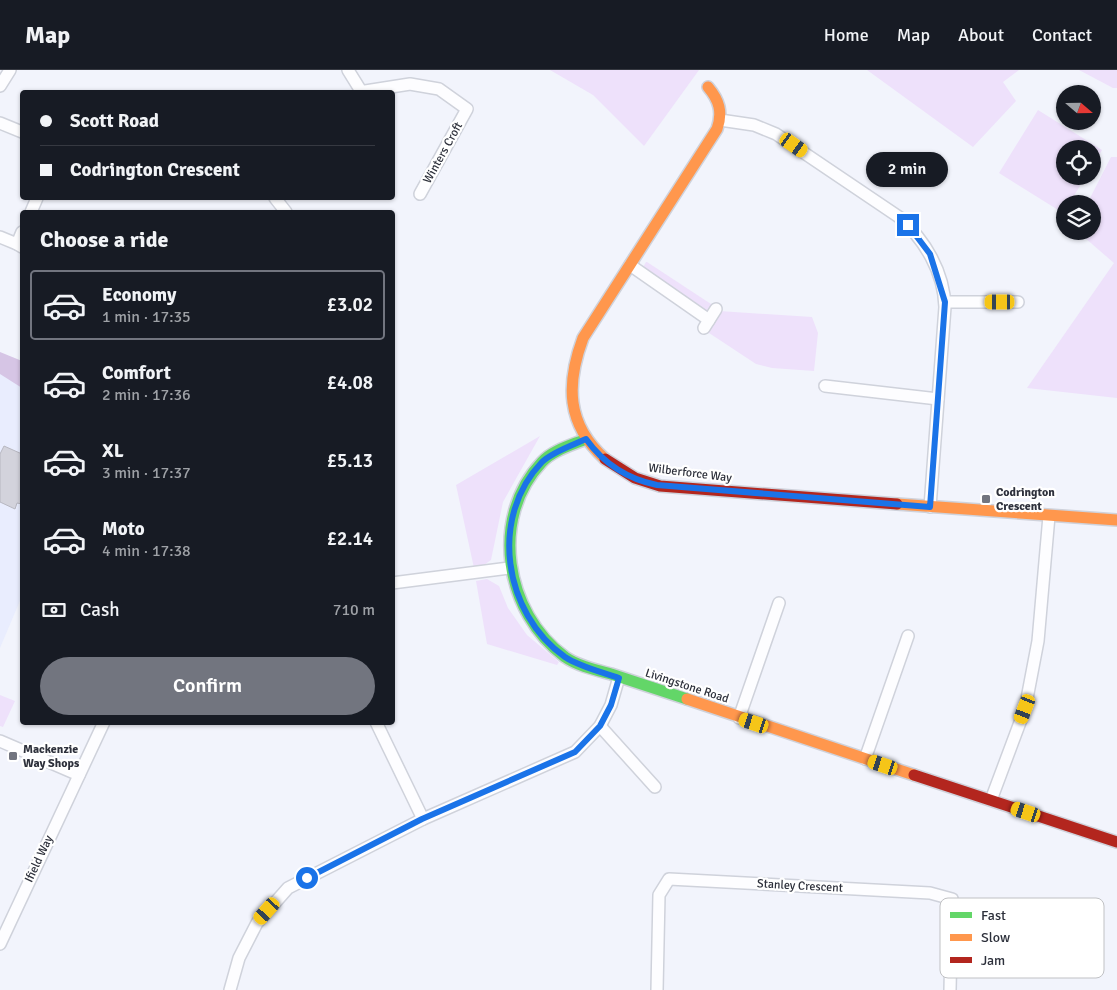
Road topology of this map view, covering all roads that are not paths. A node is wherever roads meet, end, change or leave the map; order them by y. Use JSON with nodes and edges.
{"nodes":[{"id":1,"x":10,"y":70,"type":"edge"},
{"id":2,"x":348,"y":70,"type":"edge"},
{"id":3,"x":0,"y":86,"type":"edge"},
{"id":4,"x":708,"y":87,"type":"dead end"},
{"id":5,"x":359,"y":90,"type":"edge"},
{"id":6,"x":372,"y":90,"type":"edge"},
{"id":7,"x":720,"y":120,"type":"junction"},
{"id":8,"x":0,"y":123,"type":"edge"},
{"id":9,"x":20,"y":131,"type":"edge"},
{"id":10,"x":420,"y":194,"type":"dead end"},
{"id":11,"x":277,"y":200,"type":"edge"},
{"id":12,"x":284,"y":210,"type":"edge"},
{"id":13,"x":0,"y":238,"type":"edge"},
{"id":14,"x":20,"y":246,"type":"edge"},
{"id":15,"x":630,"y":265,"type":"junction"},
{"id":16,"x":945,"y":302,"type":"junction"},
{"id":17,"x":1018,"y":302,"type":"dead end"},
{"id":18,"x":716,"y":309,"type":"dead end"},
{"id":19,"x":826,"y":386,"type":"dead end"},
{"id":20,"x":938,"y":399,"type":"junction"},
{"id":21,"x":586,"y":439,"type":"junction"},
{"id":22,"x":930,"y":507,"type":"junction"},
{"id":23,"x":1049,"y":516,"type":"junction"},
{"id":24,"x":1117,"y":520,"type":"edge"},
{"id":25,"x":509,"y":568,"type":"junction"},
{"id":26,"x":395,"y":583,"type":"edge"},
{"id":27,"x":779,"y":603,"type":"dead end"},
{"id":28,"x":908,"y":636,"type":"dead end"},
{"id":29,"x":619,"y":678,"type":"junction"},
{"id":30,"x":739,"y":718,"type":"junction"},
{"id":31,"x":103,"y":725,"type":"edge"},
{"id":32,"x":377,"y":725,"type":"edge"},
{"id":33,"x":600,"y":726,"type":"junction"},
{"id":34,"x":0,"y":740,"type":"edge"},
{"id":35,"x":865,"y":759,"type":"junction"},
{"id":36,"x":79,"y":775,"type":"junction"},
{"id":37,"x":655,"y":787,"type":"dead end"},
{"id":38,"x":991,"y":800,"type":"junction"},
{"id":39,"x":422,"y":819,"type":"junction"},
{"id":40,"x":1116,"y":840,"type":"edge"},
{"id":41,"x":948,"y":898,"type":"edge"},
{"id":42,"x":0,"y":944,"type":"edge"},
{"id":43,"x":230,"y":990,"type":"edge"},
{"id":44,"x":657,"y":990,"type":"edge"}],
"edges":[{"from":1,"to":3,"type":"street"},
{"from":2,"to":5,"type":"street"},
{"from":4,"to":7,"type":"street"},
{"from":6,"to":10,"type":"street","name":"Winters Croft"},
{"from":7,"to":15,"type":"street","name":"Wilberforce Way"},
{"from":7,"to":16,"type":"street"},
{"from":8,"to":9,"type":"street"},
{"from":11,"to":12,"type":"street"},
{"from":13,"to":14,"type":"street"},
{"from":15,"to":18,"type":"street"},
{"from":15,"to":21,"type":"street","name":"Wilberforce Way"},
{"from":16,"to":17,"type":"street"},
{"from":16,"to":20,"type":"street"},
{"from":19,"to":20,"type":"street"},
{"from":20,"to":22,"type":"street"},
{"from":21,"to":22,"type":"street","name":"Wilberforce Way"},
{"from":21,"to":25,"type":"street","name":"Livingstone Road"},
{"from":22,"to":23,"type":"street","name":"Wilberforce Way"},
{"from":23,"to":24,"type":"street","name":"Wilberforce Way"},
{"from":23,"to":38,"type":"street"},
{"from":25,"to":26,"type":"street"},
{"from":25,"to":29,"type":"street","name":"Livingstone Road"},
{"from":27,"to":30,"type":"street"},
{"from":28,"to":35,"type":"street"},
{"from":29,"to":30,"type":"street","name":"Livingstone Road"},
{"from":29,"to":33,"type":"street"},
{"from":30,"to":35,"type":"street","name":"Livingstone Road"},
{"from":31,"to":36,"type":"street","name":"Ifield Way"},
{"from":32,"to":39,"type":"street"},
{"from":33,"to":37,"type":"street"},
{"from":33,"to":39,"type":"street"},
{"from":34,"to":36,"type":"street"},
{"from":35,"to":38,"type":"street","name":"Livingstone Road"},
{"from":36,"to":42,"type":"street","name":"Ifield Way"},
{"from":38,"to":40,"type":"street","name":"Livingstone Road"},
{"from":39,"to":43,"type":"street"},
{"from":41,"to":44,"type":"street","name":"Stanley Crescent"}]}
